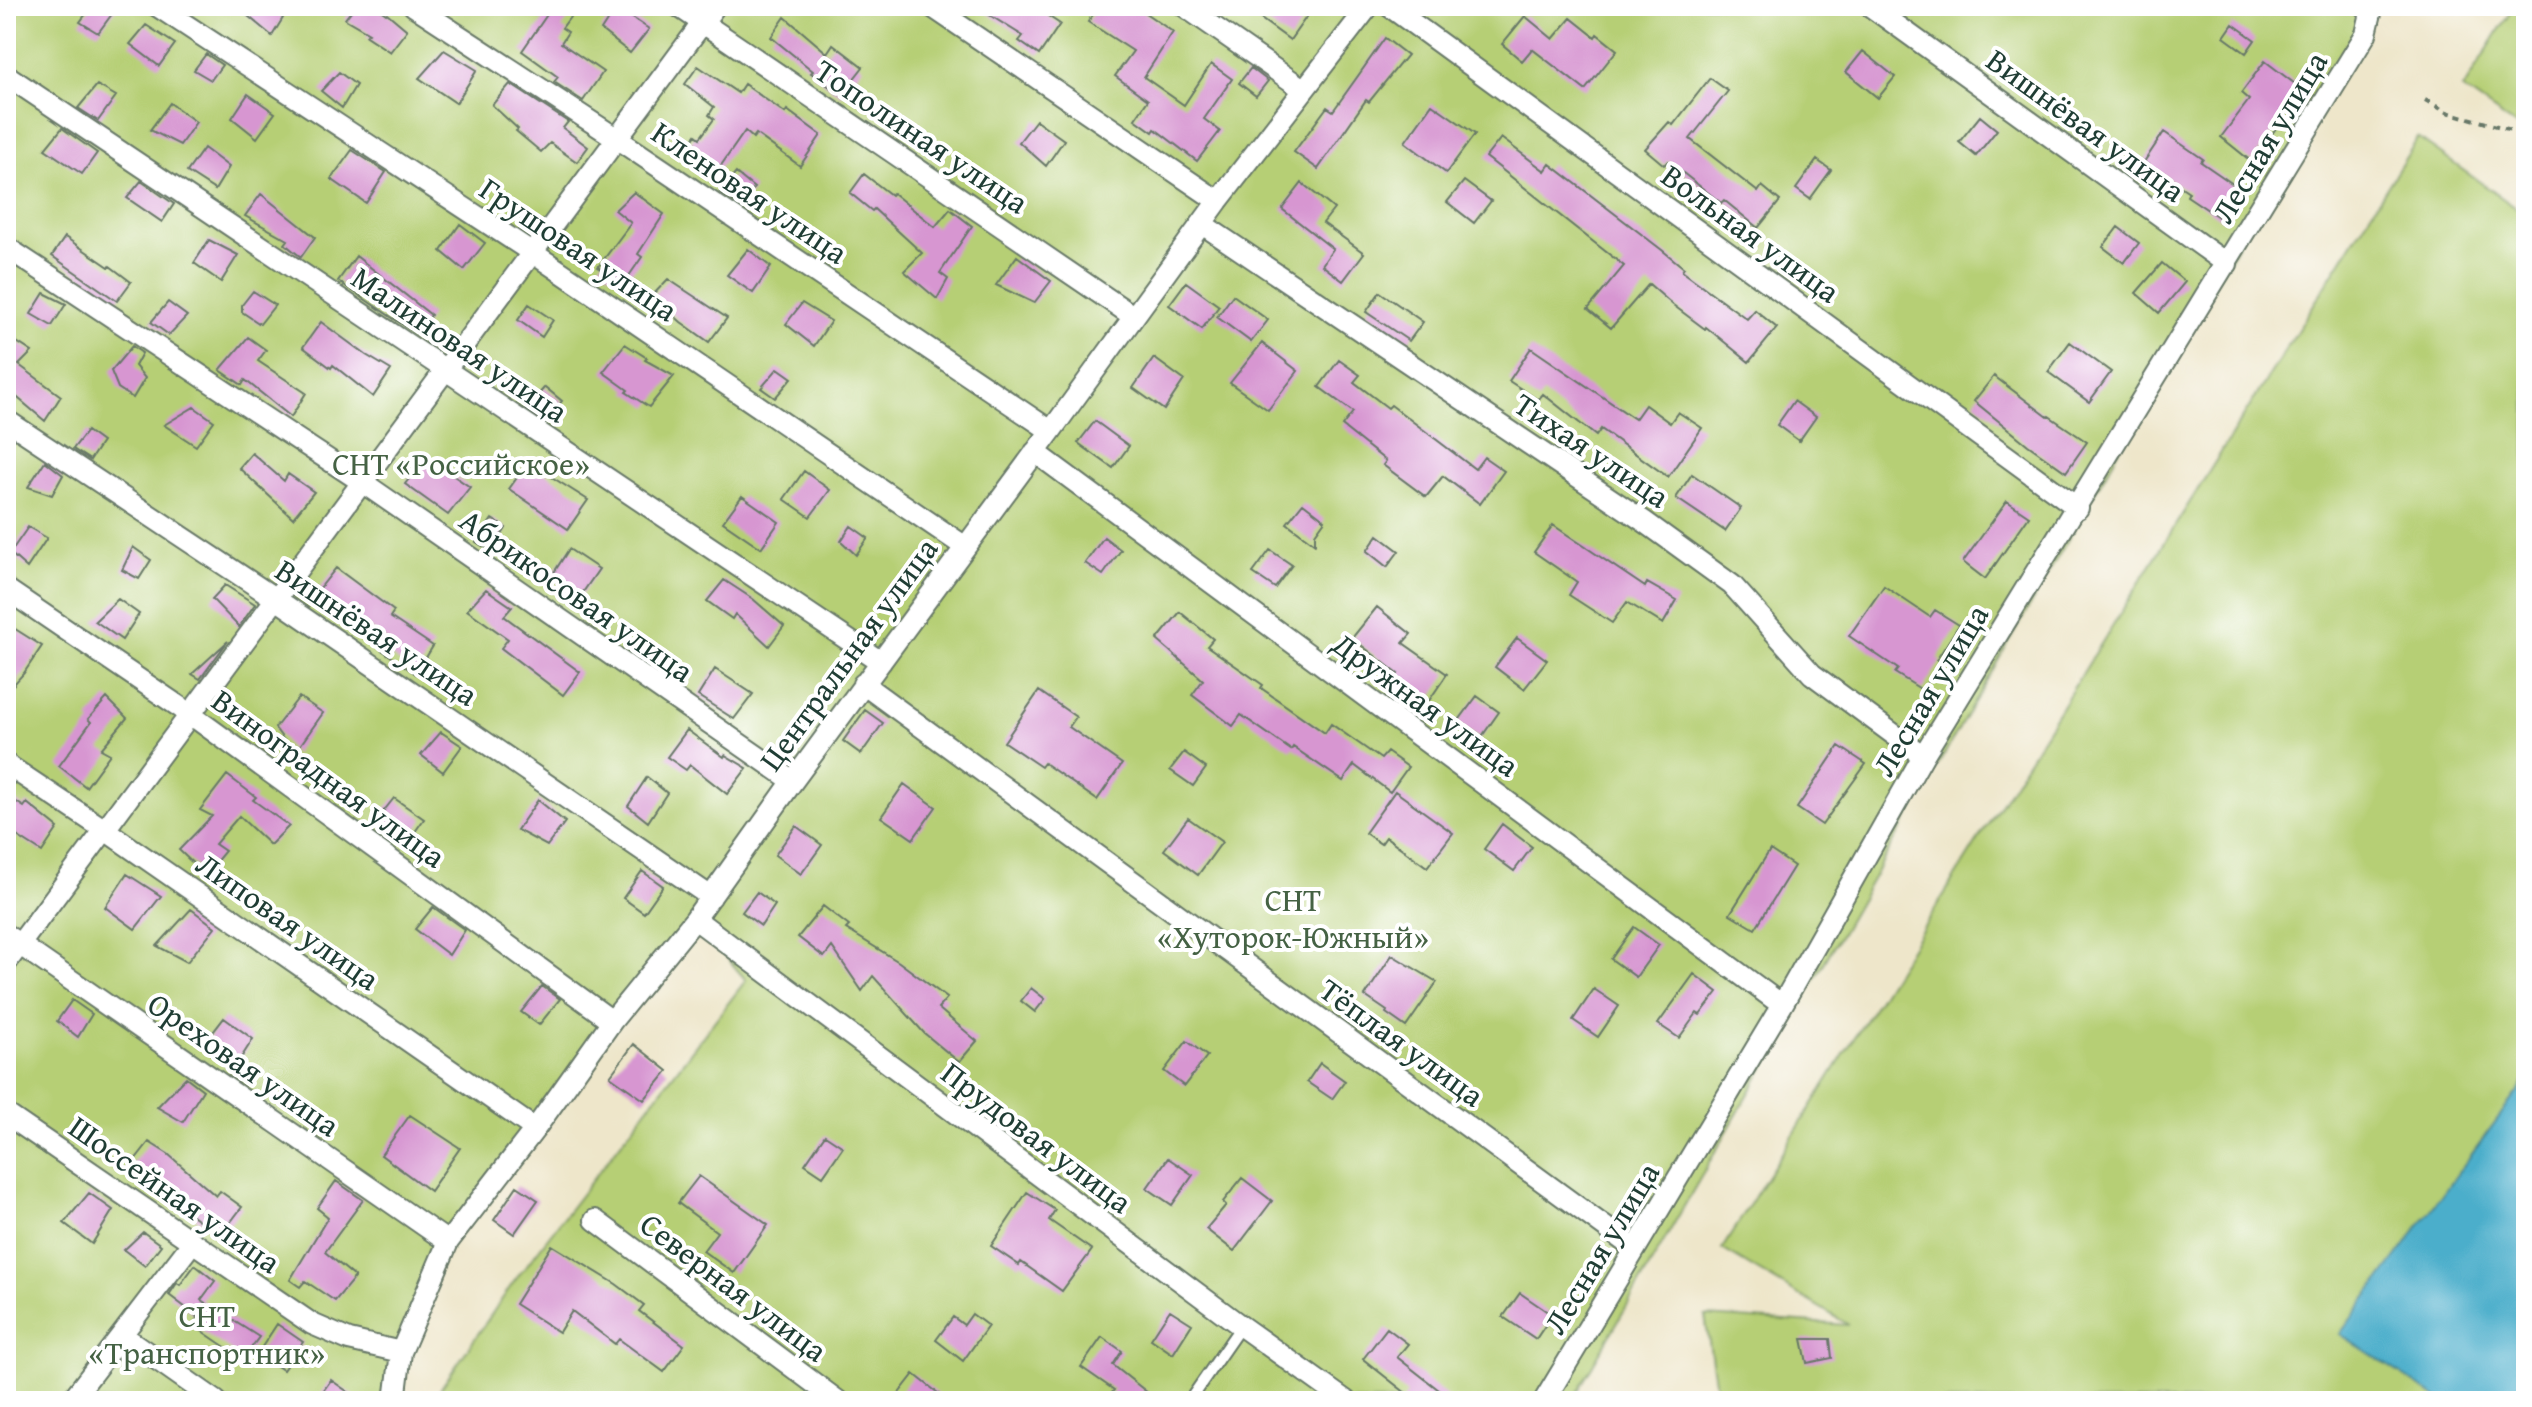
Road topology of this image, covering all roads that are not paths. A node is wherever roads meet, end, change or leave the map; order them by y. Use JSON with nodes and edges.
{"nodes":[{"id":1,"x":157,"y":6,"type":"edge"},
{"id":2,"x":414,"y":6,"type":"edge"},
{"id":3,"x":678,"y":6,"type":"edge"},
{"id":4,"x":931,"y":6,"type":"edge"},
{"id":5,"x":1184,"y":6,"type":"edge"},
{"id":6,"x":1369,"y":6,"type":"edge"},
{"id":7,"x":1389,"y":6,"type":"edge"},
{"id":8,"x":1870,"y":6,"type":"edge"},
{"id":9,"x":2368,"y":10,"type":"edge"},
{"id":10,"x":709,"y":14,"type":"edge"},
{"id":11,"x":6,"y":75,"type":"edge"},
{"id":12,"x":1303,"y":89,"type":"junction"},
{"id":13,"x":616,"y":138,"type":"junction"},
{"id":14,"x":1218,"y":201,"type":"junction"},
{"id":15,"x":1202,"y":224,"type":"junction"},
{"id":16,"x":6,"y":247,"type":"edge"},
{"id":17,"x":533,"y":253,"type":"junction"},
{"id":18,"x":2227,"y":264,"type":"junction"},
{"id":19,"x":1133,"y":316,"type":"junction"},
{"id":20,"x":446,"y":371,"type":"junction"},
{"id":21,"x":6,"y":420,"type":"edge"},
{"id":22,"x":1051,"y":431,"type":"junction"},
{"id":23,"x":1035,"y":452,"type":"junction"},
{"id":24,"x":362,"y":482,"type":"junction"},
{"id":25,"x":2078,"y":508,"type":"junction"},
{"id":26,"x":964,"y":546,"type":"junction"},
{"id":27,"x":6,"y":589,"type":"edge"},
{"id":28,"x":276,"y":599,"type":"junction"},
{"id":29,"x":881,"y":662,"type":"junction"},
{"id":30,"x":863,"y":684,"type":"junction"},
{"id":31,"x":190,"y":714,"type":"junction"},
{"id":32,"x":1923,"y":756,"type":"junction"},
{"id":33,"x":6,"y":764,"type":"edge"},
{"id":34,"x":793,"y":781,"type":"junction"},
{"id":35,"x":105,"y":830,"type":"junction"},
{"id":36,"x":711,"y":897,"type":"junction"},
{"id":37,"x":695,"y":919,"type":"junction"},
{"id":38,"x":12,"y":940,"type":"edge"},
{"id":39,"x":6,"y":963,"type":"edge"},
{"id":40,"x":1782,"y":1005,"type":"junction"},
{"id":41,"x":612,"y":1021,"type":"junction"},
{"id":42,"x":6,"y":1114,"type":"edge"},
{"id":43,"x":535,"y":1129,"type":"junction"},
{"id":44,"x":595,"y":1220,"type":"dead end"},
{"id":45,"x":448,"y":1242,"type":"junction"},
{"id":46,"x":192,"y":1243,"type":"junction"},
{"id":47,"x":1635,"y":1249,"type":"junction"},
{"id":48,"x":1241,"y":1326,"type":"junction"},
{"id":49,"x":122,"y":1335,"type":"junction"},
{"id":50,"x":401,"y":1352,"type":"junction"},
{"id":51,"x":71,"y":1401,"type":"edge"},
{"id":52,"x":216,"y":1401,"type":"edge"},
{"id":53,"x":395,"y":1401,"type":"edge"},
{"id":54,"x":838,"y":1401,"type":"edge"},
{"id":55,"x":1189,"y":1401,"type":"edge"},
{"id":56,"x":1346,"y":1401,"type":"edge"},
{"id":57,"x":1544,"y":1401,"type":"edge"}],
"edges":[{"from":1,"to":17,"type":"street","name":"Грушовая улица"},
{"from":2,"to":13,"type":"street","name":"Кленовая улица"},
{"from":3,"to":10,"type":"street","name":"Тополиная улица"},
{"from":4,"to":14,"type":"street"},
{"from":5,"to":12,"type":"street"},
{"from":6,"to":12,"type":"street","name":"Центральная улица"},
{"from":7,"to":25,"type":"street","name":"Вольная улица"},
{"from":8,"to":18,"type":"street","name":"Вишнёвая улица"},
{"from":9,"to":18,"type":"street","name":"Лесная улица"},
{"from":10,"to":13,"type":"street"},
{"from":10,"to":19,"type":"street","name":"Тополиная улица"},
{"from":11,"to":20,"type":"street","name":"Малиновая улица"},
{"from":12,"to":14,"type":"street","name":"Центральная улица"},
{"from":13,"to":17,"type":"street"},
{"from":13,"to":22,"type":"street","name":"Кленовая улица"},
{"from":14,"to":15,"type":"street","name":"Центральная улица"},
{"from":15,"to":19,"type":"street","name":"Центральная улица"},
{"from":15,"to":32,"type":"street","name":"Тихая улица"},
{"from":16,"to":24,"type":"street","name":"Абрикосовая улица"},
{"from":17,"to":20,"type":"street"},
{"from":17,"to":26,"type":"street","name":"Грушовая улица"},
{"from":18,"to":25,"type":"street","name":"Лесная улица"},
{"from":19,"to":22,"type":"street","name":"Центральная улица"},
{"from":20,"to":24,"type":"street"},
{"from":20,"to":29,"type":"street","name":"Малиновая улица"},
{"from":21,"to":28,"type":"street","name":"Вишнёвая улица"},
{"from":22,"to":23,"type":"street","name":"Центральная улица"},
{"from":23,"to":26,"type":"street","name":"Центральная улица"},
{"from":23,"to":40,"type":"street","name":"Дружная улица"},
{"from":24,"to":28,"type":"street"},
{"from":24,"to":34,"type":"street","name":"Абрикосовая улица"},
{"from":25,"to":32,"type":"street","name":"Лесная улица"},
{"from":26,"to":29,"type":"street","name":"Центральная улица"},
{"from":27,"to":31,"type":"street","name":"Виноградная улица"},
{"from":28,"to":31,"type":"street"},
{"from":28,"to":36,"type":"street","name":"Вишнёвая улица"},
{"from":29,"to":30,"type":"street","name":"Центральная улица"},
{"from":30,"to":34,"type":"street","name":"Центральная улица"},
{"from":30,"to":47,"type":"street","name":"Тёплая улица"},
{"from":31,"to":35,"type":"street"},
{"from":31,"to":41,"type":"street","name":"Виноградная улица"},
{"from":32,"to":40,"type":"street","name":"Лесная улица"},
{"from":33,"to":35,"type":"street","name":"Липовая улица"},
{"from":34,"to":36,"type":"street","name":"Центральная улица"},
{"from":35,"to":38,"type":"street"},
{"from":35,"to":43,"type":"street","name":"Липовая улица"},
{"from":36,"to":37,"type":"street","name":"Центральная улица"},
{"from":37,"to":41,"type":"street","name":"Центральная улица"},
{"from":37,"to":48,"type":"street","name":"Прудовая улица"},
{"from":38,"to":39,"type":"street"},
{"from":38,"to":45,"type":"street","name":"Ореховая улица"},
{"from":40,"to":47,"type":"street","name":"Лесная улица"},
{"from":41,"to":43,"type":"street","name":"Центральная улица"},
{"from":42,"to":46,"type":"street","name":"Шоссейная улица"},
{"from":43,"to":45,"type":"street","name":"Центральная улица"},
{"from":44,"to":54,"type":"street","name":"Северная улица"},
{"from":45,"to":50,"type":"street","name":"Центральная улица"},
{"from":46,"to":49,"type":"street"},
{"from":46,"to":50,"type":"street","name":"Шоссейная улица"},
{"from":47,"to":57,"type":"street","name":"Лесная улица"},
{"from":48,"to":55,"type":"lane"},
{"from":48,"to":56,"type":"street","name":"Прудовая улица"},
{"from":49,"to":51,"type":"street"},
{"from":49,"to":52,"type":"street"},
{"from":50,"to":53,"type":"street","name":"Центральная улица"}]}
